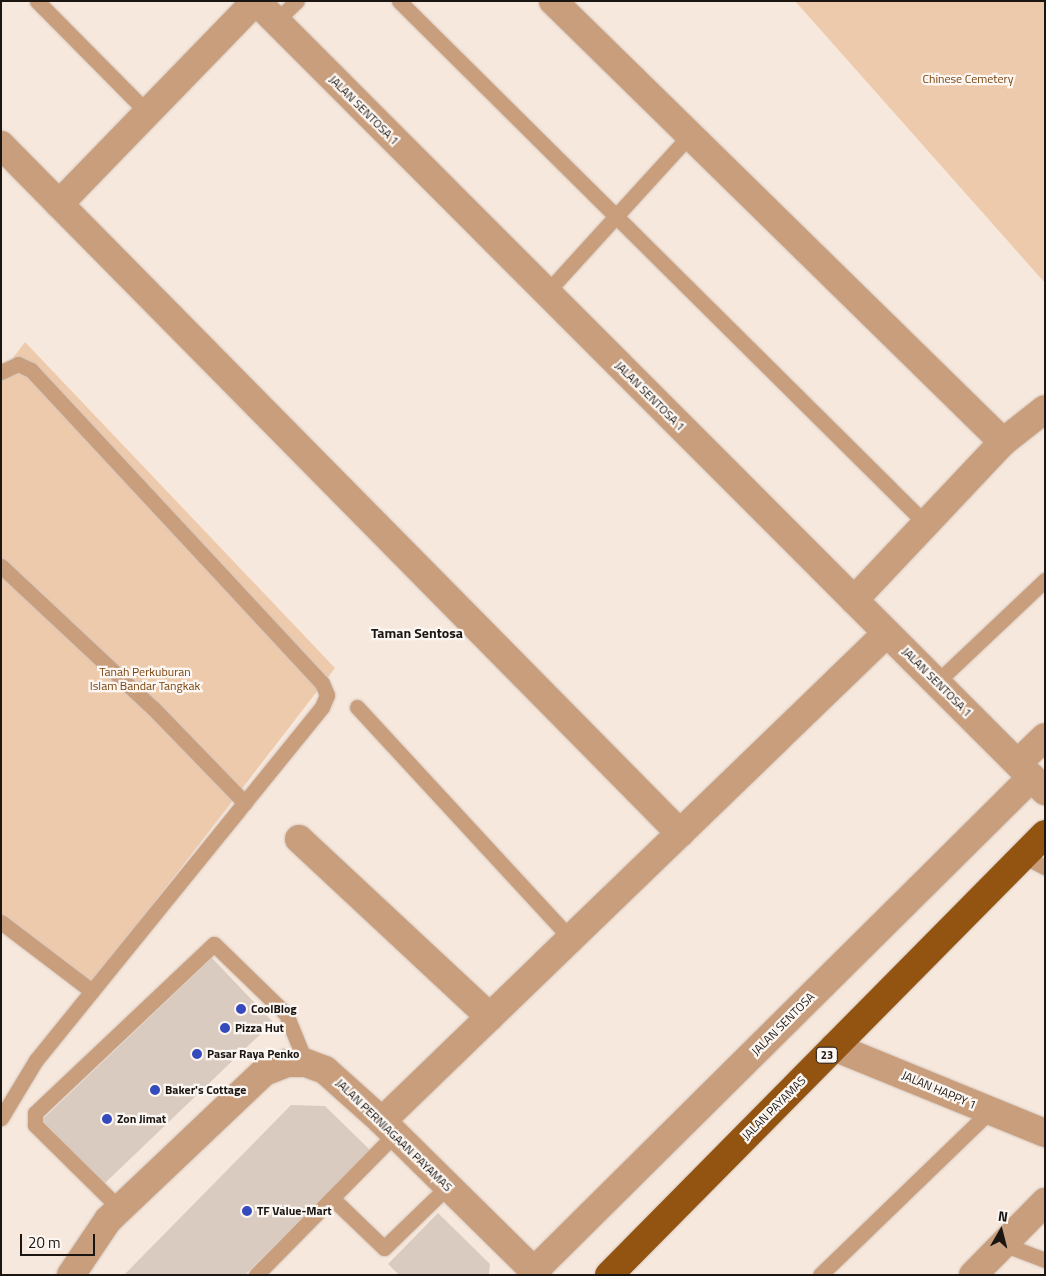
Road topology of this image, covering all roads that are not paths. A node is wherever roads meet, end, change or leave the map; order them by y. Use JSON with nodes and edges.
{"nodes":[{"id":1,"x":37,"y":1,"type":"edge"},
{"id":2,"x":256,"y":1,"type":"edge"},
{"id":3,"x":297,"y":1,"type":"edge"},
{"id":4,"x":399,"y":1,"type":"edge"},
{"id":5,"x":553,"y":1,"type":"edge"},
{"id":6,"x":276,"y":21,"type":"junction"},
{"id":7,"x":148,"y":113,"type":"junction"},
{"id":8,"x":689,"y":136,"type":"junction"},
{"id":9,"x":1,"y":145,"type":"edge"},
{"id":10,"x":60,"y":204,"type":"junction"},
{"id":11,"x":616,"y":216,"type":"junction"},
{"id":12,"x":547,"y":292,"type":"junction"},
{"id":13,"x":1,"y":372,"type":"edge"},
{"id":14,"x":1045,"y":409,"type":"edge"},
{"id":15,"x":1003,"y":442,"type":"junction"},
{"id":16,"x":926,"y":524,"type":"junction"},
{"id":17,"x":1,"y":566,"type":"edge"},
{"id":18,"x":1045,"y":580,"type":"edge"},
{"id":19,"x":854,"y":600,"type":"junction"},
{"id":20,"x":887,"y":633,"type":"junction"},
{"id":21,"x":937,"y":682,"type":"junction"},
{"id":22,"x":357,"y":707,"type":"dead end"},
{"id":23,"x":1045,"y":737,"type":"edge"},
{"id":24,"x":1031,"y":777,"type":"edge"},
{"id":25,"x":245,"y":803,"type":"junction"},
{"id":26,"x":680,"y":833,"type":"junction"},
{"id":27,"x":1045,"y":834,"type":"edge"},
{"id":28,"x":299,"y":839,"type":"dead end"},
{"id":29,"x":1034,"y":862,"type":"edge"},
{"id":30,"x":1,"y":922,"type":"edge"},
{"id":31,"x":571,"y":939,"type":"junction"},
{"id":32,"x":92,"y":991,"type":"junction"},
{"id":33,"x":490,"y":1017,"type":"junction"},
{"id":34,"x":834,"y":1047,"type":"junction"},
{"id":35,"x":306,"y":1062,"type":"junction"},
{"id":36,"x":989,"y":1112,"type":"junction"},
{"id":37,"x":1,"y":1118,"type":"edge"},
{"id":38,"x":389,"y":1127,"type":"junction"},
{"id":39,"x":1045,"y":1133,"type":"edge"},
{"id":40,"x":448,"y":1186,"type":"junction"},
{"id":41,"x":332,"y":1198,"type":"junction"},
{"id":42,"x":1045,"y":1202,"type":"edge"},
{"id":43,"x":120,"y":1209,"type":"junction"},
{"id":44,"x":1003,"y":1244,"type":"junction"},
{"id":45,"x":1045,"y":1260,"type":"edge"},
{"id":46,"x":536,"y":1273,"type":"edge"},
{"id":47,"x":72,"y":1275,"type":"edge"},
{"id":48,"x":256,"y":1275,"type":"edge"},
{"id":49,"x":609,"y":1275,"type":"edge"},
{"id":50,"x":820,"y":1275,"type":"edge"},
{"id":51,"x":972,"y":1275,"type":"edge"}],
"edges":[{"from":1,"to":7,"type":"lane"},
{"from":2,"to":6,"type":"street","name":"JALAN SENTOSA 1"},
{"from":2,"to":7,"type":"street"},
{"from":3,"to":6,"type":"lane"},
{"from":4,"to":11,"type":"lane"},
{"from":5,"to":8,"type":"street"},
{"from":6,"to":12,"type":"street","name":"JALAN SENTOSA 1"},
{"from":7,"to":10,"type":"street"},
{"from":8,"to":11,"type":"lane"},
{"from":8,"to":15,"type":"street"},
{"from":9,"to":10,"type":"street"},
{"from":10,"to":26,"type":"street"},
{"from":11,"to":12,"type":"lane"},
{"from":11,"to":16,"type":"lane"},
{"from":12,"to":19,"type":"street","name":"JALAN SENTOSA 1"},
{"from":13,"to":25,"type":"lane"},
{"from":14,"to":15,"type":"street"},
{"from":15,"to":16,"type":"street"},
{"from":16,"to":19,"type":"street"},
{"from":17,"to":25,"type":"lane"},
{"from":18,"to":21,"type":"lane"},
{"from":19,"to":20,"type":"street","name":"JALAN SENTOSA 1"},
{"from":20,"to":21,"type":"street","name":"JALAN SENTOSA 1"},
{"from":20,"to":26,"type":"street"},
{"from":21,"to":24,"type":"street","name":"JALAN SENTOSA 1"},
{"from":22,"to":31,"type":"lane"},
{"from":23,"to":24,"type":"street","name":"JALAN SENTOSA"},
{"from":24,"to":46,"type":"street","name":"JALAN SENTOSA"},
{"from":25,"to":32,"type":"lane"},
{"from":26,"to":31,"type":"street"},
{"from":27,"to":29,"type":"highway","name":"JALAN PAYAMAS","number":"23"},
{"from":28,"to":33,"type":"street"},
{"from":29,"to":34,"type":"highway","name":"JALAN PAYAMAS","number":"23"},
{"from":30,"to":32,"type":"lane"},
{"from":31,"to":33,"type":"street"},
{"from":32,"to":37,"type":"lane"},
{"from":33,"to":38,"type":"street"},
{"from":34,"to":36,"type":"street","name":"JALAN HAPPY 1"},
{"from":34,"to":49,"type":"highway","name":"JALAN PAYAMAS","number":"23"},
{"from":35,"to":38,"type":"street","name":"JALAN PERNIAGAAN PAYAMAS"},
{"from":35,"to":43,"type":"street"},
{"from":35,"to":43,"type":"lane"},
{"from":36,"to":39,"type":"street","name":"JALAN HAPPY 1"},
{"from":36,"to":50,"type":"lane"},
{"from":38,"to":40,"type":"street","name":"JALAN PERNIAGAAN PAYAMAS"},
{"from":38,"to":41,"type":"lane"},
{"from":40,"to":41,"type":"lane"},
{"from":40,"to":46,"type":"street","name":"JALAN PERNIAGAAN PAYAMAS"},
{"from":41,"to":48,"type":"lane"},
{"from":42,"to":44,"type":"street"},
{"from":43,"to":47,"type":"street"},
{"from":44,"to":45,"type":"lane"},
{"from":44,"to":51,"type":"street"}]}
